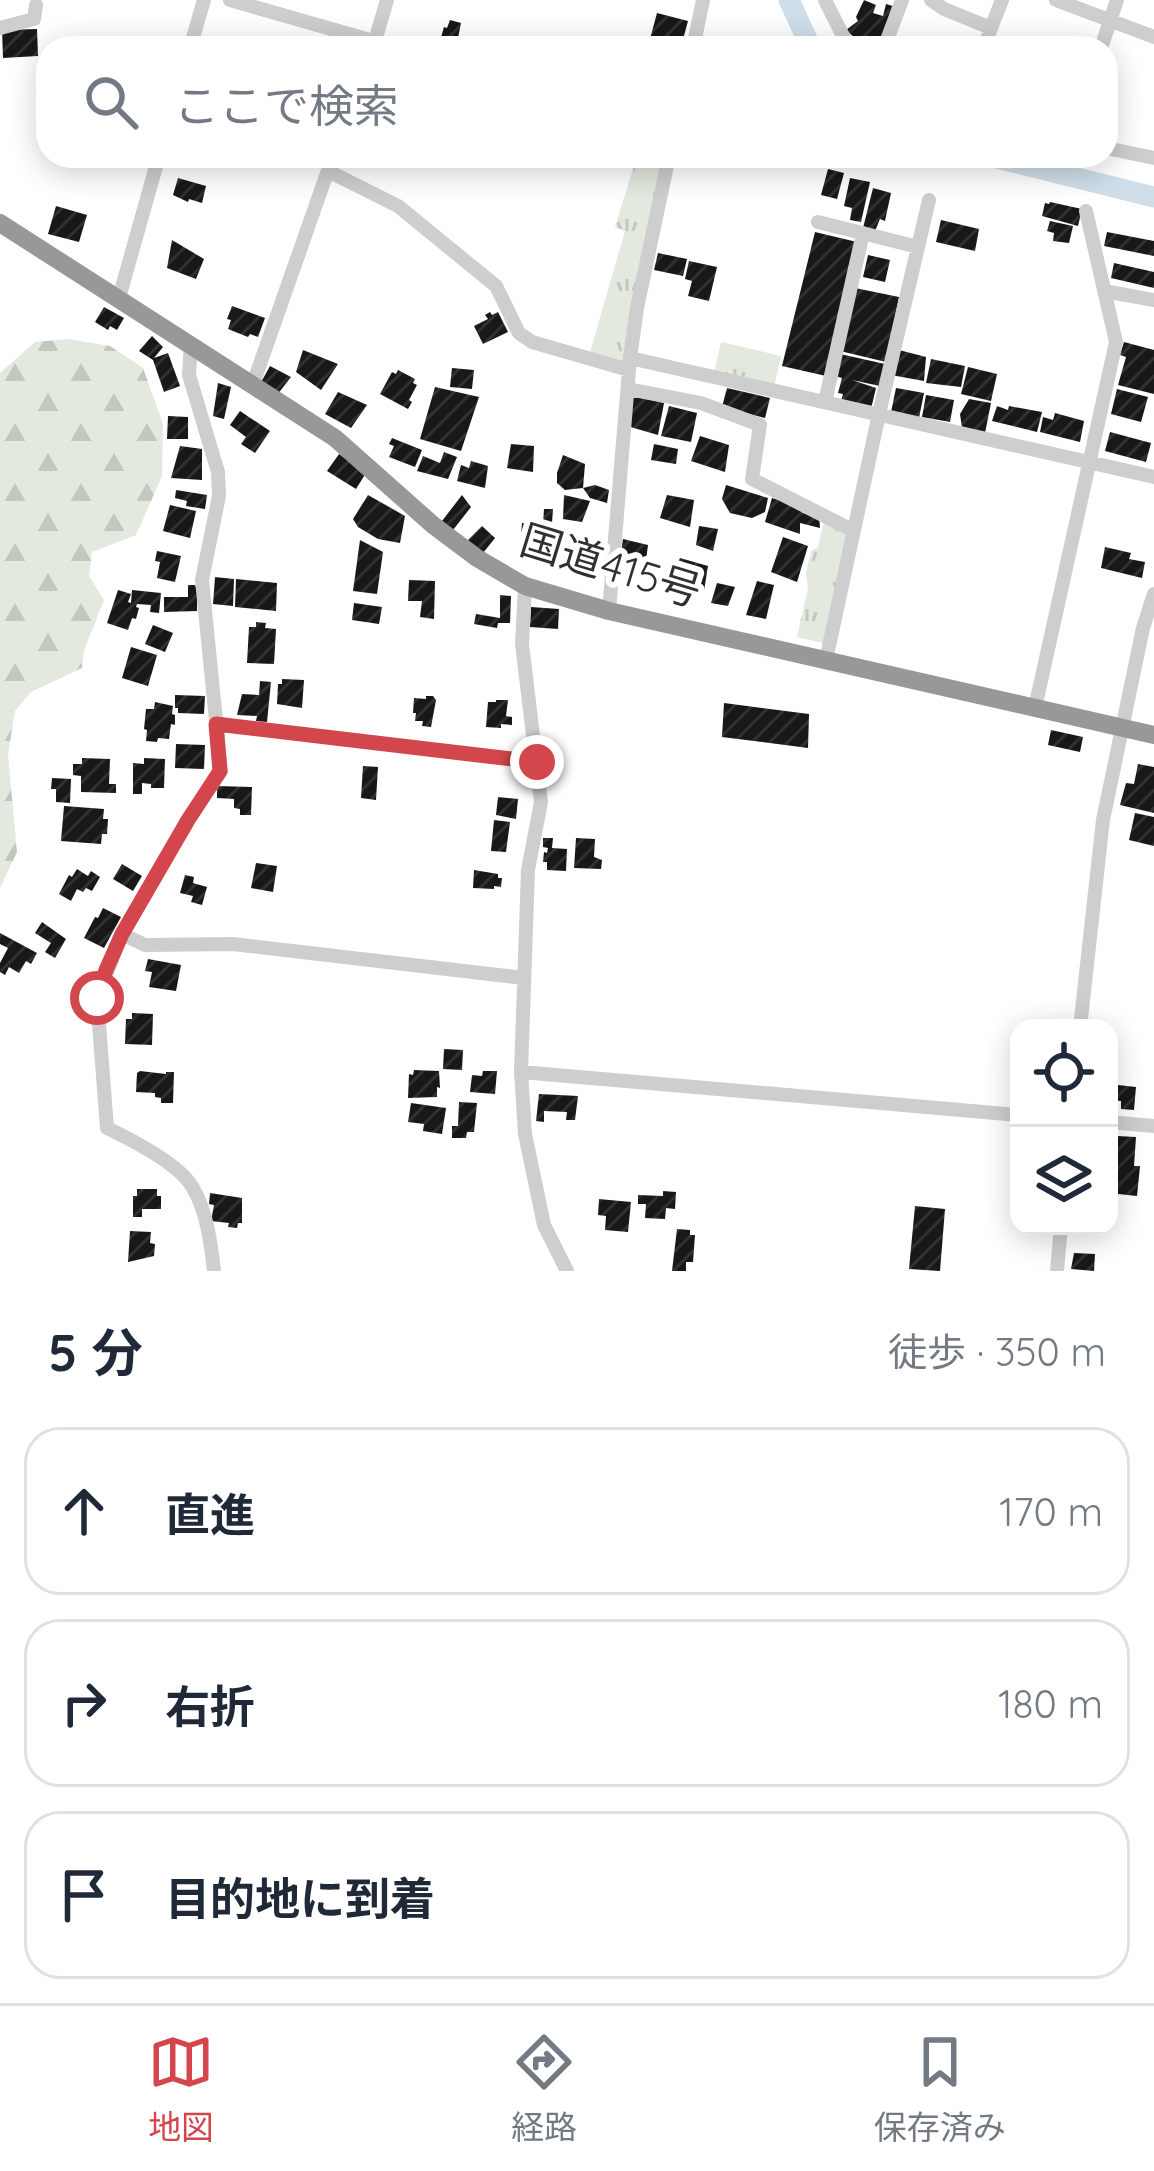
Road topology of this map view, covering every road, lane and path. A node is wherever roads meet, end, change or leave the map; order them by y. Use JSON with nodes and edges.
{"nodes":[{"id":1,"x":204,"y":0,"type":"edge"},
{"id":2,"x":230,"y":0,"type":"edge"},
{"id":3,"x":387,"y":0,"type":"edge"},
{"id":4,"x":703,"y":0,"type":"edge"},
{"id":5,"x":825,"y":0,"type":"edge"},
{"id":6,"x":902,"y":0,"type":"edge"},
{"id":7,"x":931,"y":0,"type":"edge"},
{"id":8,"x":1002,"y":0,"type":"edge"},
{"id":9,"x":1056,"y":0,"type":"edge"},
{"id":10,"x":1117,"y":0,"type":"edge"},
{"id":11,"x":36,"y":5,"type":"dead end"},
{"id":12,"x":1110,"y":20,"type":"junction"},
{"id":13,"x":0,"y":28,"type":"edge"},
{"id":14,"x":992,"y":28,"type":"junction"},
{"id":15,"x":194,"y":36,"type":"edge"},
{"id":16,"x":346,"y":36,"type":"edge"},
{"id":17,"x":377,"y":36,"type":"edge"},
{"id":18,"x":696,"y":36,"type":"edge"},
{"id":19,"x":844,"y":36,"type":"edge"},
{"id":20,"x":888,"y":36,"type":"edge"},
{"id":21,"x":989,"y":36,"type":"edge"},
{"id":22,"x":1105,"y":36,"type":"edge"},
{"id":23,"x":1154,"y":37,"type":"edge"},
{"id":24,"x":1118,"y":150,"type":"edge"},
{"id":25,"x":1154,"y":158,"type":"edge"},
{"id":26,"x":156,"y":168,"type":"edge"},
{"id":27,"x":329,"y":168,"type":"edge"},
{"id":28,"x":339,"y":168,"type":"edge"},
{"id":29,"x":666,"y":168,"type":"edge"},
{"id":30,"x":929,"y":200,"type":"dead end"},
{"id":31,"x":1086,"y":211,"type":"dead end"},
{"id":32,"x":818,"y":222,"type":"dead end"},
{"id":33,"x":0,"y":223,"type":"edge"},
{"id":34,"x":862,"y":233,"type":"junction"},
{"id":35,"x":918,"y":247,"type":"junction"},
{"id":36,"x":1104,"y":291,"type":"junction"},
{"id":37,"x":118,"y":298,"type":"junction"},
{"id":38,"x":1154,"y":300,"type":"edge"},
{"id":39,"x":191,"y":344,"type":"junction"},
{"id":40,"x":630,"y":364,"type":"junction"},
{"id":41,"x":253,"y":384,"type":"junction"},
{"id":42,"x":628,"y":388,"type":"junction"},
{"id":43,"x":825,"y":402,"type":"junction"},
{"id":44,"x":879,"y":414,"type":"junction"},
{"id":45,"x":1091,"y":463,"type":"junction"},
{"id":46,"x":1154,"y":477,"type":"edge"},
{"id":47,"x":854,"y":532,"type":"junction"},
{"id":48,"x":525,"y":586,"type":"junction"},
{"id":49,"x":1154,"y":594,"type":"edge"},
{"id":50,"x":609,"y":611,"type":"junction"},
{"id":51,"x":826,"y":660,"type":"junction"},
{"id":52,"x":1036,"y":709,"type":"junction"},
{"id":53,"x":216,"y":724,"type":"junction"},
{"id":54,"x":1122,"y":728,"type":"junction"},
{"id":55,"x":1154,"y":735,"type":"edge"},
{"id":56,"x":537,"y":762,"type":"junction"},
{"id":57,"x":122,"y":934,"type":"junction"},
{"id":58,"x":524,"y":978,"type":"junction"},
{"id":59,"x":1081,"y":1019,"type":"edge"},
{"id":60,"x":521,"y":1072,"type":"junction"},
{"id":61,"x":1010,"y":1113,"type":"edge"},
{"id":62,"x":1118,"y":1123,"type":"edge"},
{"id":63,"x":1154,"y":1126,"type":"edge"},
{"id":64,"x":1059,"y":1235,"type":"edge"},
{"id":65,"x":214,"y":1271,"type":"edge"},
{"id":66,"x":567,"y":1271,"type":"edge"},
{"id":67,"x":1057,"y":1271,"type":"edge"}],
"edges":[{"from":1,"to":15,"type":"street"},
{"from":2,"to":16,"type":"street"},
{"from":3,"to":17,"type":"street"},
{"from":4,"to":18,"type":"street"},
{"from":5,"to":19,"type":"street"},
{"from":6,"to":20,"type":"street"},
{"from":7,"to":14,"type":"street"},
{"from":8,"to":14,"type":"street"},
{"from":9,"to":12,"type":"street"},
{"from":10,"to":12,"type":"street"},
{"from":11,"to":13,"type":"street"},
{"from":12,"to":22,"type":"street"},
{"from":12,"to":23,"type":"street"},
{"from":14,"to":21,"type":"street"},
{"from":24,"to":25,"type":"street"},
{"from":26,"to":37,"type":"street"},
{"from":27,"to":41,"type":"street"},
{"from":28,"to":40,"type":"street"},
{"from":29,"to":40,"type":"street"},
{"from":30,"to":35,"type":"street"},
{"from":31,"to":36,"type":"street"},
{"from":32,"to":34,"type":"street"},
{"from":33,"to":37,"type":"highway","name":"国道415号"},
{"from":34,"to":35,"type":"street"},
{"from":34,"to":43,"type":"street"},
{"from":35,"to":44,"type":"street"},
{"from":36,"to":38,"type":"street"},
{"from":36,"to":45,"type":"street"},
{"from":37,"to":39,"type":"highway","name":"国道415号"},
{"from":39,"to":41,"type":"highway","name":"国道415号"},
{"from":39,"to":53,"type":"street"},
{"from":40,"to":42,"type":"street"},
{"from":40,"to":43,"type":"street"},
{"from":41,"to":48,"type":"highway","name":"国道415号"},
{"from":42,"to":47,"type":"street"},
{"from":42,"to":50,"type":"street"},
{"from":43,"to":44,"type":"street"},
{"from":44,"to":45,"type":"street"},
{"from":44,"to":47,"type":"street"},
{"from":45,"to":46,"type":"street"},
{"from":45,"to":52,"type":"street"},
{"from":47,"to":51,"type":"street"},
{"from":48,"to":50,"type":"highway","name":"国道415号"},
{"from":48,"to":56,"type":"street"},
{"from":49,"to":54,"type":"street"},
{"from":50,"to":51,"type":"highway","name":"国道415号"},
{"from":51,"to":52,"type":"highway","name":"国道415号"},
{"from":52,"to":54,"type":"highway","name":"国道415号"},
{"from":53,"to":56,"type":"street"},
{"from":53,"to":57,"type":"street"},
{"from":54,"to":55,"type":"highway","name":"国道415号"},
{"from":54,"to":59,"type":"street"},
{"from":56,"to":58,"type":"street"},
{"from":57,"to":58,"type":"street"},
{"from":57,"to":65,"type":"street"},
{"from":58,"to":60,"type":"street"},
{"from":60,"to":61,"type":"street"},
{"from":60,"to":66,"type":"street"},
{"from":62,"to":63,"type":"street"},
{"from":64,"to":67,"type":"street"}]}
